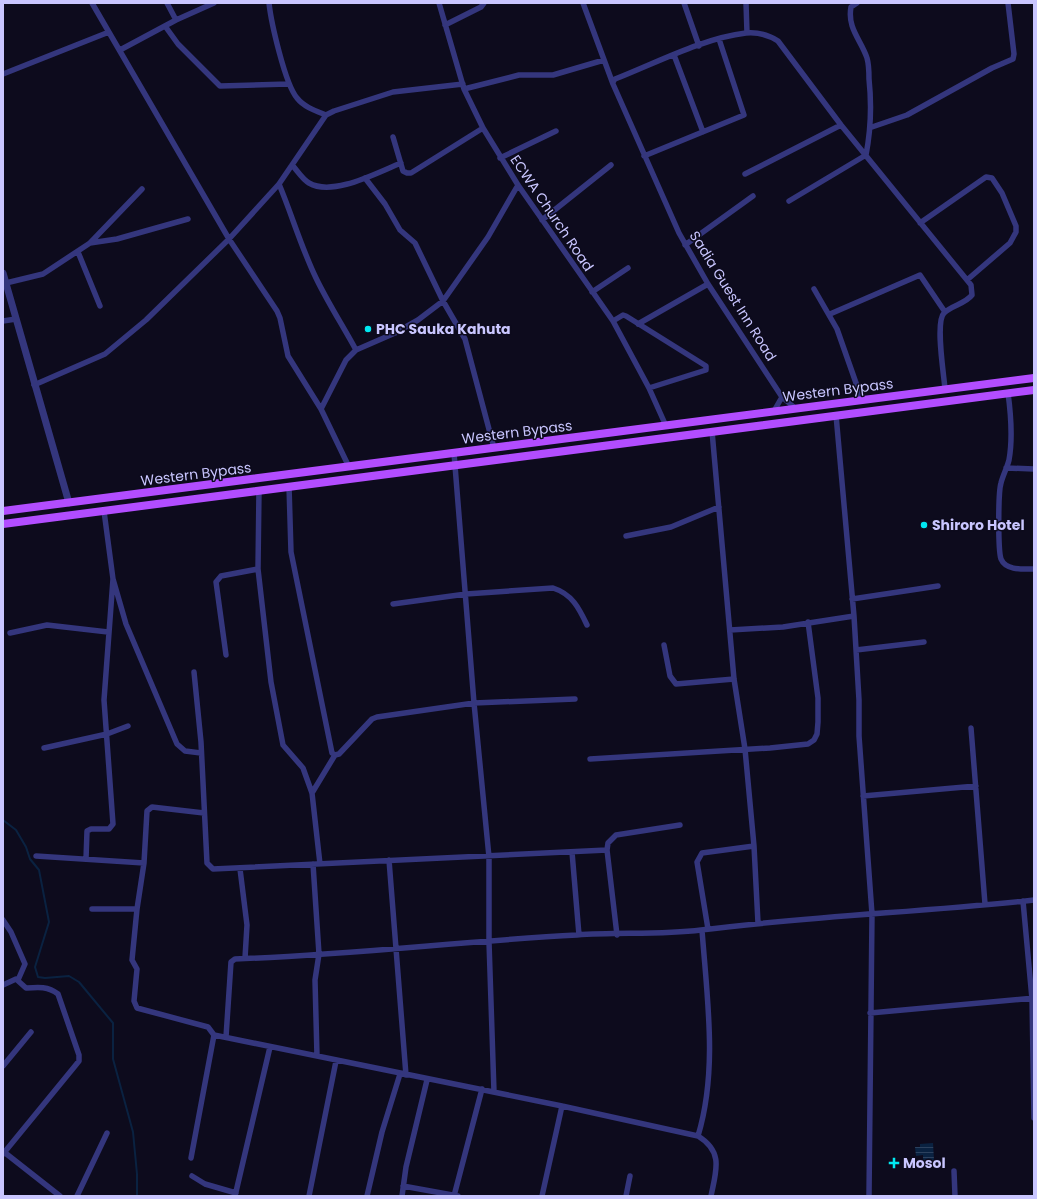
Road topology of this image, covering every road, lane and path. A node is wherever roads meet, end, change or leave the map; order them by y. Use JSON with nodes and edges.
{"nodes":[{"id":1,"x":92,"y":3,"type":"edge"},
{"id":2,"x":167,"y":3,"type":"edge"},
{"id":3,"x":214,"y":3,"type":"edge"},
{"id":4,"x":269,"y":3,"type":"edge"},
{"id":5,"x":438,"y":3,"type":"edge"},
{"id":6,"x":484,"y":3,"type":"edge"},
{"id":7,"x":583,"y":3,"type":"edge"},
{"id":8,"x":684,"y":3,"type":"edge"},
{"id":9,"x":746,"y":3,"type":"edge"},
{"id":10,"x":857,"y":3,"type":"edge"},
{"id":11,"x":1008,"y":3,"type":"edge"},
{"id":12,"x":176,"y":20,"type":"junction"},
{"id":13,"x":445,"y":25,"type":"junction"},
{"id":14,"x":165,"y":26,"type":"junction"},
{"id":15,"x":110,"y":32,"type":"junction"},
{"id":16,"x":747,"y":33,"type":"junction"},
{"id":17,"x":719,"y":39,"type":"junction"},
{"id":18,"x":699,"y":46,"type":"junction"},
{"id":19,"x":120,"y":50,"type":"junction"},
{"id":20,"x":674,"y":55,"type":"junction"},
{"id":21,"x":604,"y":60,"type":"junction"},
{"id":22,"x":3,"y":74,"type":"edge"},
{"id":23,"x":613,"y":82,"type":"junction"},
{"id":24,"x":288,"y":84,"type":"junction"},
{"id":25,"x":463,"y":86,"type":"junction"},
{"id":26,"x":326,"y":115,"type":"junction"},
{"id":27,"x":841,"y":125,"type":"junction"},
{"id":28,"x":872,"y":127,"type":"junction"},
{"id":29,"x":483,"y":128,"type":"junction"},
{"id":30,"x":556,"y":131,"type":"dead end"},
{"id":31,"x":704,"y":132,"type":"junction"},
{"id":32,"x":393,"y":136,"type":"dead end"},
{"id":33,"x":644,"y":156,"type":"junction"},
{"id":34,"x":866,"y":156,"type":"junction"},
{"id":35,"x":500,"y":158,"type":"junction"},
{"id":36,"x":401,"y":163,"type":"junction"},
{"id":37,"x":292,"y":165,"type":"junction"},
{"id":38,"x":611,"y":165,"type":"dead end"},
{"id":39,"x":745,"y":174,"type":"dead end"},
{"id":40,"x":365,"y":178,"type":"junction"},
{"id":41,"x":279,"y":184,"type":"junction"},
{"id":42,"x":518,"y":185,"type":"junction"},
{"id":43,"x":142,"y":189,"type":"dead end"},
{"id":44,"x":753,"y":196,"type":"dead end"},
{"id":45,"x":789,"y":201,"type":"dead end"},
{"id":46,"x":188,"y":219,"type":"dead end"},
{"id":47,"x":542,"y":220,"type":"junction"},
{"id":48,"x":920,"y":223,"type":"junction"},
{"id":49,"x":229,"y":239,"type":"junction"},
{"id":50,"x":90,"y":243,"type":"junction"},
{"id":51,"x":685,"y":245,"type":"junction"},
{"id":52,"x":78,"y":252,"type":"junction"},
{"id":53,"x":628,"y":268,"type":"dead end"},
{"id":54,"x":3,"y":273,"type":"edge"},
{"id":55,"x":967,"y":280,"type":"junction"},
{"id":56,"x":6,"y":283,"type":"junction"},
{"id":57,"x":708,"y":284,"type":"junction"},
{"id":58,"x":814,"y":289,"type":"dead end"},
{"id":59,"x":592,"y":292,"type":"junction"},
{"id":60,"x":443,"y":300,"type":"junction"},
{"id":61,"x":100,"y":306,"type":"dead end"},
{"id":62,"x":944,"y":312,"type":"junction"},
{"id":63,"x":830,"y":314,"type":"junction"},
{"id":64,"x":16,"y":319,"type":"junction"},
{"id":65,"x":3,"y":321,"type":"edge"},
{"id":66,"x":612,"y":321,"type":"junction"},
{"id":67,"x":638,"y":324,"type":"junction"},
{"id":68,"x":356,"y":350,"type":"junction"},
{"id":69,"x":1034,"y":378,"type":"edge"},
{"id":70,"x":34,"y":385,"type":"junction"},
{"id":71,"x":649,"y":388,"type":"junction"},
{"id":72,"x":945,"y":389,"type":"junction"},
{"id":73,"x":1034,"y":390,"type":"edge"},
{"id":74,"x":1008,"y":393,"type":"junction"},
{"id":75,"x":782,"y":397,"type":"junction"},
{"id":76,"x":862,"y":400,"type":"junction"},
{"id":77,"x":794,"y":408,"type":"junction"},
{"id":78,"x":321,"y":409,"type":"junction"},
{"id":79,"x":774,"y":411,"type":"junction"},
{"id":80,"x":836,"y":416,"type":"junction"},
{"id":81,"x":666,"y":426,"type":"junction"},
{"id":82,"x":712,"y":431,"type":"junction"},
{"id":83,"x":494,"y":448,"type":"junction"},
{"id":84,"x":454,"y":453,"type":"junction"},
{"id":85,"x":456,"y":465,"type":"junction"},
{"id":86,"x":349,"y":467,"type":"junction"},
{"id":87,"x":1006,"y":468,"type":"junction"},
{"id":88,"x":1034,"y":469,"type":"edge"},
{"id":89,"x":289,"y":486,"type":"junction"},
{"id":90,"x":260,"y":490,"type":"junction"},
{"id":91,"x":69,"y":503,"type":"junction"},
{"id":92,"x":719,"y":508,"type":"junction"},
{"id":93,"x":3,"y":511,"type":"edge"},
{"id":94,"x":104,"y":511,"type":"junction"},
{"id":95,"x":3,"y":524,"type":"edge"},
{"id":96,"x":626,"y":536,"type":"dead end"},
{"id":97,"x":258,"y":569,"type":"junction"},
{"id":98,"x":1034,"y":569,"type":"edge"},
{"id":99,"x":114,"y":579,"type":"junction"},
{"id":100,"x":938,"y":586,"type":"dead end"},
{"id":101,"x":466,"y":594,"type":"junction"},
{"id":102,"x":852,"y":599,"type":"junction"},
{"id":103,"x":393,"y":604,"type":"dead end"},
{"id":104,"x":854,"y":616,"type":"junction"},
{"id":105,"x":808,"y":622,"type":"junction"},
{"id":106,"x":587,"y":625,"type":"dead end"},
{"id":107,"x":730,"y":630,"type":"junction"},
{"id":108,"x":108,"y":632,"type":"junction"},
{"id":109,"x":10,"y":633,"type":"dead end"},
{"id":110,"x":924,"y":642,"type":"dead end"},
{"id":111,"x":664,"y":645,"type":"dead end"},
{"id":112,"x":856,"y":650,"type":"junction"},
{"id":113,"x":226,"y":655,"type":"dead end"},
{"id":114,"x":194,"y":672,"type":"dead end"},
{"id":115,"x":734,"y":679,"type":"junction"},
{"id":116,"x":575,"y":699,"type":"dead end"},
{"id":117,"x":474,"y":704,"type":"junction"},
{"id":118,"x":128,"y":726,"type":"dead end"},
{"id":119,"x":971,"y":728,"type":"dead end"},
{"id":120,"x":107,"y":734,"type":"junction"},
{"id":121,"x":44,"y":748,"type":"dead end"},
{"id":122,"x":745,"y":749,"type":"junction"},
{"id":123,"x":202,"y":753,"type":"junction"},
{"id":124,"x":335,"y":755,"type":"junction"},
{"id":125,"x":590,"y":759,"type":"dead end"},
{"id":126,"x":976,"y":786,"type":"junction"},
{"id":127,"x":312,"y":793,"type":"junction"},
{"id":128,"x":863,"y":796,"type":"junction"},
{"id":129,"x":204,"y":813,"type":"junction"},
{"id":130,"x":680,"y":825,"type":"dead end"},
{"id":131,"x":754,"y":846,"type":"junction"},
{"id":132,"x":607,"y":850,"type":"junction"},
{"id":133,"x":572,"y":852,"type":"junction"},
{"id":134,"x":36,"y":856,"type":"dead end"},
{"id":135,"x":489,"y":857,"type":"junction"},
{"id":136,"x":86,"y":859,"type":"junction"},
{"id":137,"x":388,"y":860,"type":"junction"},
{"id":138,"x":144,"y":863,"type":"junction"},
{"id":139,"x":313,"y":864,"type":"junction"},
{"id":140,"x":320,"y":864,"type":"junction"},
{"id":141,"x":240,"y":869,"type":"junction"},
{"id":142,"x":1034,"y":900,"type":"edge"},
{"id":143,"x":1023,"y":901,"type":"junction"},
{"id":144,"x":986,"y":904,"type":"junction"},
{"id":145,"x":92,"y":909,"type":"dead end"},
{"id":146,"x":137,"y":909,"type":"junction"},
{"id":147,"x":872,"y":914,"type":"junction"},
{"id":148,"x":3,"y":921,"type":"edge"},
{"id":149,"x":758,"y":923,"type":"junction"},
{"id":150,"x":705,"y":929,"type":"junction"},
{"id":151,"x":579,"y":935,"type":"junction"},
{"id":152,"x":617,"y":935,"type":"junction"},
{"id":153,"x":489,"y":942,"type":"junction"},
{"id":154,"x":395,"y":950,"type":"junction"},
{"id":155,"x":319,"y":954,"type":"junction"},
{"id":156,"x":245,"y":958,"type":"junction"},
{"id":157,"x":18,"y":980,"type":"junction"},
{"id":158,"x":3,"y":985,"type":"edge"},
{"id":159,"x":1033,"y":998,"type":"edge"},
{"id":160,"x":870,"y":1013,"type":"junction"},
{"id":161,"x":31,"y":1032,"type":"dead end"},
{"id":162,"x":214,"y":1035,"type":"junction"},
{"id":163,"x":226,"y":1037,"type":"junction"},
{"id":164,"x":270,"y":1047,"type":"junction"},
{"id":165,"x":317,"y":1056,"type":"junction"},
{"id":166,"x":336,"y":1060,"type":"junction"},
{"id":167,"x":3,"y":1066,"type":"edge"},
{"id":168,"x":400,"y":1074,"type":"junction"},
{"id":169,"x":406,"y":1075,"type":"junction"},
{"id":170,"x":427,"y":1080,"type":"junction"},
{"id":171,"x":482,"y":1090,"type":"junction"},
{"id":172,"x":494,"y":1092,"type":"junction"},
{"id":173,"x":1033,"y":1092,"type":"edge"},
{"id":174,"x":562,"y":1106,"type":"junction"},
{"id":175,"x":1034,"y":1118,"type":"edge"},
{"id":176,"x":107,"y":1133,"type":"dead end"},
{"id":177,"x":698,"y":1136,"type":"junction"},
{"id":178,"x":4,"y":1153,"type":"edge"},
{"id":179,"x":191,"y":1158,"type":"dead end"},
{"id":180,"x":954,"y":1171,"type":"dead end"},
{"id":181,"x":192,"y":1176,"type":"dead end"},
{"id":182,"x":630,"y":1176,"type":"dead end"},
{"id":183,"x":403,"y":1186,"type":"junction"},
{"id":184,"x":235,"y":1194,"type":"edge"},
{"id":185,"x":60,"y":1196,"type":"edge"},
{"id":186,"x":77,"y":1196,"type":"edge"},
{"id":187,"x":309,"y":1196,"type":"edge"},
{"id":188,"x":367,"y":1196,"type":"edge"},
{"id":189,"x":402,"y":1196,"type":"edge"},
{"id":190,"x":456,"y":1196,"type":"edge"},
{"id":191,"x":542,"y":1196,"type":"edge"},
{"id":192,"x":626,"y":1196,"type":"edge"},
{"id":193,"x":711,"y":1196,"type":"edge"},
{"id":194,"x":869,"y":1196,"type":"edge"},
{"id":195,"x":955,"y":1196,"type":"edge"}],
"edges":[{"from":1,"to":15,"type":"street"},
{"from":2,"to":12,"type":"street"},
{"from":3,"to":12,"type":"street"},
{"from":4,"to":24,"type":"street"},
{"from":5,"to":13,"type":"street","name":"ECWA Church Road"},
{"from":6,"to":13,"type":"street"},
{"from":7,"to":21,"type":"street","name":"Sadia Guest Inn Road"},
{"from":8,"to":18,"type":"street"},
{"from":9,"to":16,"type":"street"},
{"from":10,"to":28,"type":"street"},
{"from":11,"to":28,"type":"street"},
{"from":12,"to":14,"type":"street"},
{"from":13,"to":25,"type":"street","name":"ECWA Church Road"},
{"from":14,"to":19,"type":"street"},
{"from":14,"to":24,"type":"street"},
{"from":15,"to":19,"type":"street"},
{"from":15,"to":22,"type":"street"},
{"from":16,"to":17,"type":"street"},
{"from":16,"to":27,"type":"street"},
{"from":17,"to":18,"type":"street"},
{"from":17,"to":31,"type":"street"},
{"from":18,"to":20,"type":"street"},
{"from":19,"to":49,"type":"street"},
{"from":20,"to":23,"type":"street"},
{"from":20,"to":31,"type":"street"},
{"from":21,"to":23,"type":"street","name":"Sadia Guest Inn Road"},
{"from":21,"to":25,"type":"street"},
{"from":23,"to":33,"type":"street","name":"Sadia Guest Inn Road"},
{"from":24,"to":26,"type":"street"},
{"from":25,"to":26,"type":"street"},
{"from":25,"to":29,"type":"street","name":"ECWA Church Road"},
{"from":26,"to":37,"type":"street"},
{"from":27,"to":34,"type":"street"},
{"from":27,"to":39,"type":"street"},
{"from":28,"to":34,"type":"street"},
{"from":29,"to":35,"type":"street","name":"ECWA Church Road"},
{"from":29,"to":36,"type":"street"},
{"from":30,"to":35,"type":"street"},
{"from":31,"to":33,"type":"street"},
{"from":32,"to":36,"type":"street"},
{"from":33,"to":51,"type":"street","name":"Sadia Guest Inn Road"},
{"from":34,"to":45,"type":"street"},
{"from":34,"to":48,"type":"street"},
{"from":35,"to":42,"type":"street","name":"ECWA Church Road"},
{"from":36,"to":40,"type":"street"},
{"from":37,"to":40,"type":"street"},
{"from":37,"to":41,"type":"street"},
{"from":38,"to":47,"type":"street"},
{"from":40,"to":60,"type":"street"},
{"from":41,"to":49,"type":"street"},
{"from":41,"to":68,"type":"street"},
{"from":42,"to":47,"type":"street","name":"ECWA Church Road"},
{"from":42,"to":60,"type":"street"},
{"from":43,"to":50,"type":"street"},
{"from":44,"to":51,"type":"street"},
{"from":46,"to":50,"type":"street"},
{"from":47,"to":59,"type":"street","name":"ECWA Church Road"},
{"from":48,"to":55,"type":"street"},
{"from":48,"to":55,"type":"street"},
{"from":49,"to":70,"type":"street"},
{"from":49,"to":78,"type":"street"},
{"from":50,"to":52,"type":"street"},
{"from":51,"to":57,"type":"street","name":"Sadia Guest Inn Road"},
{"from":52,"to":56,"type":"street"},
{"from":52,"to":61,"type":"street"},
{"from":53,"to":59,"type":"street"},
{"from":54,"to":56,"type":"street"},
{"from":55,"to":62,"type":"street"},
{"from":56,"to":64,"type":"street"},
{"from":57,"to":67,"type":"street"},
{"from":57,"to":75,"type":"street","name":"Sadia Guest Inn Road"},
{"from":58,"to":63,"type":"street"},
{"from":59,"to":66,"type":"street","name":"ECWA Church Road"},
{"from":60,"to":68,"type":"street"},
{"from":60,"to":83,"type":"street"},
{"from":62,"to":63,"type":"street"},
{"from":62,"to":72,"type":"street"},
{"from":63,"to":76,"type":"street"},
{"from":64,"to":65,"type":"street"},
{"from":64,"to":70,"type":"street"},
{"from":66,"to":67,"type":"street"},
{"from":66,"to":71,"type":"street","name":"ECWA Church Road"},
{"from":67,"to":71,"type":"street"},
{"from":68,"to":78,"type":"street"},
{"from":69,"to":72,"type":"main road","name":"Western Bypass"},
{"from":70,"to":91,"type":"street"},
{"from":71,"to":81,"type":"street","name":"ECWA Church Road"},
{"from":72,"to":76,"type":"main road","name":"Western Bypass"},
{"from":73,"to":74,"type":"main road","name":"Western Bypass"},
{"from":74,"to":80,"type":"main road","name":"Western Bypass"},
{"from":74,"to":87,"type":"street"},
{"from":75,"to":77,"type":"street","name":"Sadia Guest Inn Road"},
{"from":75,"to":79,"type":"street"},
{"from":76,"to":77,"type":"main road","name":"Western Bypass"},
{"from":77,"to":79,"type":"main road","name":"Western Bypass"},
{"from":78,"to":86,"type":"street"},
{"from":79,"to":81,"type":"main road","name":"Western Bypass"},
{"from":80,"to":82,"type":"main road","name":"Western Bypass"},
{"from":80,"to":102,"type":"street"},
{"from":81,"to":83,"type":"main road","name":"Western Bypass"},
{"from":82,"to":85,"type":"main road","name":"Western Bypass"},
{"from":82,"to":92,"type":"street"},
{"from":83,"to":84,"type":"main road","name":"Western Bypass"},
{"from":84,"to":85,"type":"street"},
{"from":84,"to":86,"type":"main road","name":"Western Bypass"},
{"from":85,"to":89,"type":"main road","name":"Western Bypass"},
{"from":85,"to":101,"type":"street"},
{"from":86,"to":91,"type":"main road","name":"Western Bypass"},
{"from":87,"to":88,"type":"street"},
{"from":87,"to":98,"type":"street"},
{"from":89,"to":90,"type":"main road","name":"Western Bypass"},
{"from":89,"to":124,"type":"street"},
{"from":90,"to":94,"type":"main road","name":"Western Bypass"},
{"from":90,"to":97,"type":"street"},
{"from":91,"to":93,"type":"main road","name":"Western Bypass"},
{"from":92,"to":96,"type":"street"},
{"from":92,"to":107,"type":"street"},
{"from":94,"to":95,"type":"main road","name":"Western Bypass"},
{"from":94,"to":99,"type":"street"},
{"from":97,"to":113,"type":"street"},
{"from":97,"to":127,"type":"street"},
{"from":99,"to":108,"type":"street"},
{"from":99,"to":123,"type":"street"},
{"from":100,"to":102,"type":"street"},
{"from":101,"to":103,"type":"street"},
{"from":101,"to":106,"type":"street"},
{"from":101,"to":117,"type":"street"},
{"from":102,"to":104,"type":"street"},
{"from":104,"to":105,"type":"street"},
{"from":104,"to":112,"type":"street"},
{"from":105,"to":107,"type":"street"},
{"from":105,"to":122,"type":"street"},
{"from":107,"to":115,"type":"street"},
{"from":108,"to":109,"type":"street"},
{"from":108,"to":120,"type":"street"},
{"from":110,"to":112,"type":"street"},
{"from":111,"to":115,"type":"street"},
{"from":112,"to":128,"type":"street"},
{"from":114,"to":123,"type":"street"},
{"from":115,"to":122,"type":"street"},
{"from":116,"to":117,"type":"street"},
{"from":117,"to":124,"type":"street"},
{"from":117,"to":135,"type":"street"},
{"from":118,"to":120,"type":"street"},
{"from":119,"to":126,"type":"street"},
{"from":120,"to":121,"type":"street"},
{"from":120,"to":136,"type":"street"},
{"from":122,"to":125,"type":"street"},
{"from":122,"to":131,"type":"street"},
{"from":123,"to":129,"type":"street"},
{"from":124,"to":127,"type":"street"},
{"from":126,"to":128,"type":"street"},
{"from":126,"to":144,"type":"street"},
{"from":127,"to":140,"type":"street"},
{"from":128,"to":147,"type":"street"},
{"from":129,"to":138,"type":"street"},
{"from":129,"to":141,"type":"street"},
{"from":130,"to":132,"type":"street"},
{"from":131,"to":149,"type":"street"},
{"from":131,"to":150,"type":"street"},
{"from":132,"to":133,"type":"street"},
{"from":132,"to":152,"type":"street"},
{"from":133,"to":135,"type":"street"},
{"from":133,"to":151,"type":"street"},
{"from":134,"to":136,"type":"street"},
{"from":135,"to":137,"type":"street"},
{"from":135,"to":153,"type":"street"},
{"from":136,"to":138,"type":"street"},
{"from":137,"to":140,"type":"street"},
{"from":137,"to":154,"type":"street"},
{"from":138,"to":146,"type":"street"},
{"from":139,"to":140,"type":"street"},
{"from":139,"to":141,"type":"street"},
{"from":139,"to":155,"type":"street"},
{"from":141,"to":156,"type":"street"},
{"from":142,"to":143,"type":"street"},
{"from":143,"to":144,"type":"street"},
{"from":143,"to":159,"type":"street"},
{"from":144,"to":147,"type":"street"},
{"from":145,"to":146,"type":"street"},
{"from":146,"to":162,"type":"street"},
{"from":147,"to":149,"type":"street"},
{"from":147,"to":160,"type":"street"},
{"from":148,"to":157,"type":"street"},
{"from":149,"to":150,"type":"street"},
{"from":150,"to":152,"type":"street"},
{"from":150,"to":177,"type":"street"},
{"from":151,"to":152,"type":"street"},
{"from":151,"to":153,"type":"street"},
{"from":153,"to":154,"type":"street"},
{"from":153,"to":172,"type":"street"},
{"from":154,"to":155,"type":"street"},
{"from":154,"to":169,"type":"street"},
{"from":155,"to":156,"type":"street"},
{"from":155,"to":165,"type":"street"},
{"from":156,"to":163,"type":"street"},
{"from":157,"to":158,"type":"street"},
{"from":157,"to":178,"type":"street"},
{"from":159,"to":160,"type":"street"},
{"from":159,"to":173,"type":"street"},
{"from":160,"to":194,"type":"street"},
{"from":161,"to":167,"type":"street"},
{"from":162,"to":163,"type":"street"},
{"from":162,"to":179,"type":"street"},
{"from":163,"to":164,"type":"street"},
{"from":164,"to":165,"type":"street"},
{"from":164,"to":184,"type":"street"},
{"from":165,"to":166,"type":"street"},
{"from":166,"to":168,"type":"street"},
{"from":166,"to":187,"type":"street"},
{"from":168,"to":169,"type":"street"},
{"from":168,"to":188,"type":"street"},
{"from":169,"to":170,"type":"street"},
{"from":170,"to":171,"type":"street"},
{"from":170,"to":183,"type":"street"},
{"from":171,"to":172,"type":"street"},
{"from":171,"to":190,"type":"street"},
{"from":172,"to":174,"type":"street"},
{"from":173,"to":175,"type":"street"},
{"from":174,"to":177,"type":"street"},
{"from":174,"to":191,"type":"street"},
{"from":176,"to":186,"type":"street"},
{"from":177,"to":193,"type":"street"},
{"from":178,"to":185,"type":"street"},
{"from":180,"to":195,"type":"street"},
{"from":181,"to":184,"type":"street"},
{"from":182,"to":192,"type":"street"},
{"from":183,"to":189,"type":"street"},
{"from":183,"to":190,"type":"street"}]}
